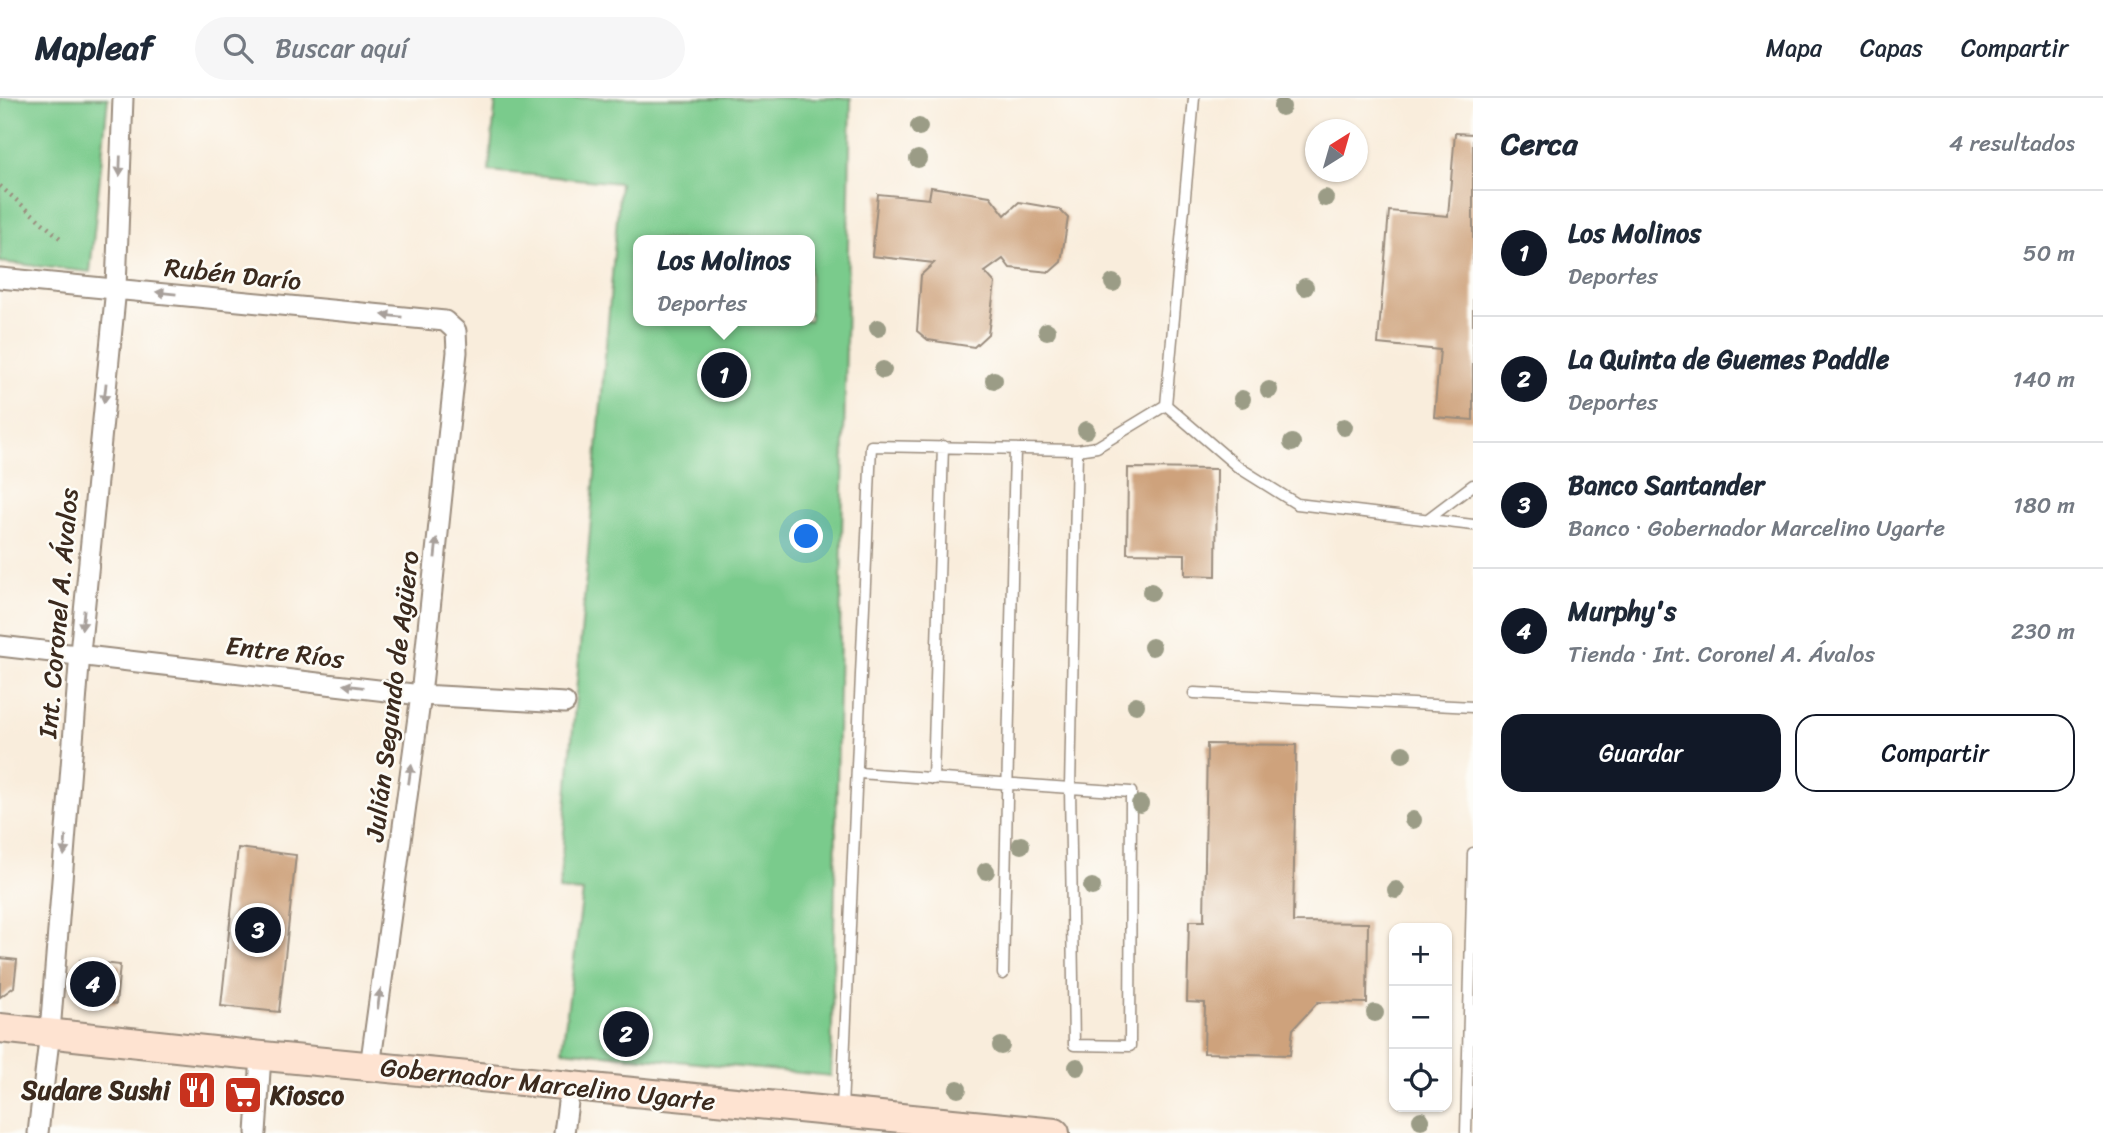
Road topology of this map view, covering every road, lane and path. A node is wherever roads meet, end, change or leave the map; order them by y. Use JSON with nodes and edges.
{"nodes":[{"id":1,"x":123,"y":98,"type":"edge"},
{"id":2,"x":1194,"y":98,"type":"edge"},
{"id":3,"x":0,"y":186,"type":"edge"},
{"id":4,"x":61,"y":238,"type":"dead end"},
{"id":5,"x":0,"y":278,"type":"edge"},
{"id":6,"x":116,"y":288,"type":"junction"},
{"id":7,"x":456,"y":331,"type":"joint"},
{"id":8,"x":1166,"y":405,"type":"junction"},
{"id":9,"x":943,"y":446,"type":"junction"},
{"id":10,"x":1015,"y":449,"type":"junction"},
{"id":11,"x":1077,"y":450,"type":"junction"},
{"id":12,"x":1473,"y":485,"type":"edge"},
{"id":13,"x":1428,"y":519,"type":"junction"},
{"id":14,"x":1473,"y":525,"type":"edge"},
{"id":15,"x":0,"y":646,"type":"edge"},
{"id":16,"x":80,"y":653,"type":"junction"},
{"id":17,"x":1194,"y":693,"type":"dead end"},
{"id":18,"x":421,"y":695,"type":"junction"},
{"id":19,"x":565,"y":703,"type":"dead end"},
{"id":20,"x":1473,"y":707,"type":"edge"},
{"id":21,"x":859,"y":773,"type":"junction"},
{"id":22,"x":933,"y":779,"type":"junction"},
{"id":23,"x":1006,"y":785,"type":"junction"},
{"id":24,"x":1070,"y":788,"type":"junction"},
{"id":25,"x":1473,"y":853,"type":"edge"},
{"id":26,"x":1003,"y":974,"type":"dead end"},
{"id":27,"x":0,"y":1028,"type":"edge"},
{"id":28,"x":50,"y":1032,"type":"junction"},
{"id":29,"x":261,"y":1056,"type":"junction"},
{"id":30,"x":370,"y":1067,"type":"junction"},
{"id":31,"x":570,"y":1087,"type":"junction"},
{"id":32,"x":841,"y":1123,"type":"edge"},
{"id":33,"x":38,"y":1133,"type":"edge"},
{"id":34,"x":256,"y":1133,"type":"edge"},
{"id":35,"x":564,"y":1133,"type":"edge"},
{"id":36,"x":1055,"y":1133,"type":"edge"},
{"id":37,"x":1466,"y":1133,"type":"edge"}],
"edges":[{"from":1,"to":6,"type":"street","name":"Int. Coronel A. Ávalos","one_way":true},
{"from":2,"to":8,"type":"lane"},
{"from":3,"to":4,"type":"path"},
{"from":5,"to":6,"type":"street","name":"Rubén Darío"},
{"from":7,"to":6,"type":"street","name":"Rubén Darío","one_way":true},
{"from":6,"to":16,"type":"street","name":"Int. Coronel A. Ávalos","one_way":true},
{"from":18,"to":7,"type":"street","name":"Julián Segundo de Agüero","one_way":true},
{"from":8,"to":11,"type":"lane"},
{"from":8,"to":13,"type":"lane"},
{"from":9,"to":10,"type":"lane"},
{"from":9,"to":21,"type":"lane"},
{"from":9,"to":22,"type":"lane"},
{"from":10,"to":11,"type":"lane"},
{"from":10,"to":23,"type":"lane"},
{"from":11,"to":24,"type":"lane"},
{"from":12,"to":13,"type":"lane"},
{"from":13,"to":14,"type":"lane"},
{"from":15,"to":16,"type":"street","name":"Entre Ríos"},
{"from":18,"to":16,"type":"street","name":"Entre Ríos","one_way":true},
{"from":16,"to":28,"type":"street","name":"Int. Coronel A. Ávalos","one_way":true},
{"from":17,"to":20,"type":"lane"},
{"from":18,"to":19,"type":"street","name":"Entre Ríos"},
{"from":30,"to":18,"type":"street","name":"Julián Segundo de Agüero","one_way":true},
{"from":21,"to":22,"type":"lane"},
{"from":21,"to":32,"type":"lane"},
{"from":22,"to":23,"type":"lane"},
{"from":23,"to":24,"type":"lane"},
{"from":23,"to":26,"type":"lane"},
{"from":24,"to":24,"type":"lane"},
{"from":25,"to":37,"type":"lane"},
{"from":27,"to":28,"type":"street","name":"Gobernador Marcelino Ugarte"},
{"from":28,"to":29,"type":"street","name":"Gobernador Marcelino Ugarte"},
{"from":28,"to":33,"type":"street","name":"Int. Coronel A. Ávalos"},
{"from":29,"to":30,"type":"street","name":"Gobernador Marcelino Ugarte"},
{"from":29,"to":34,"type":"street"},
{"from":30,"to":31,"type":"street","name":"Gobernador Marcelino Ugarte"},
{"from":31,"to":32,"type":"street","name":"Gobernador Marcelino Ugarte"},
{"from":31,"to":35,"type":"street"},
{"from":32,"to":36,"type":"street","name":"Gobernador Marcelino Ugarte"}]}
